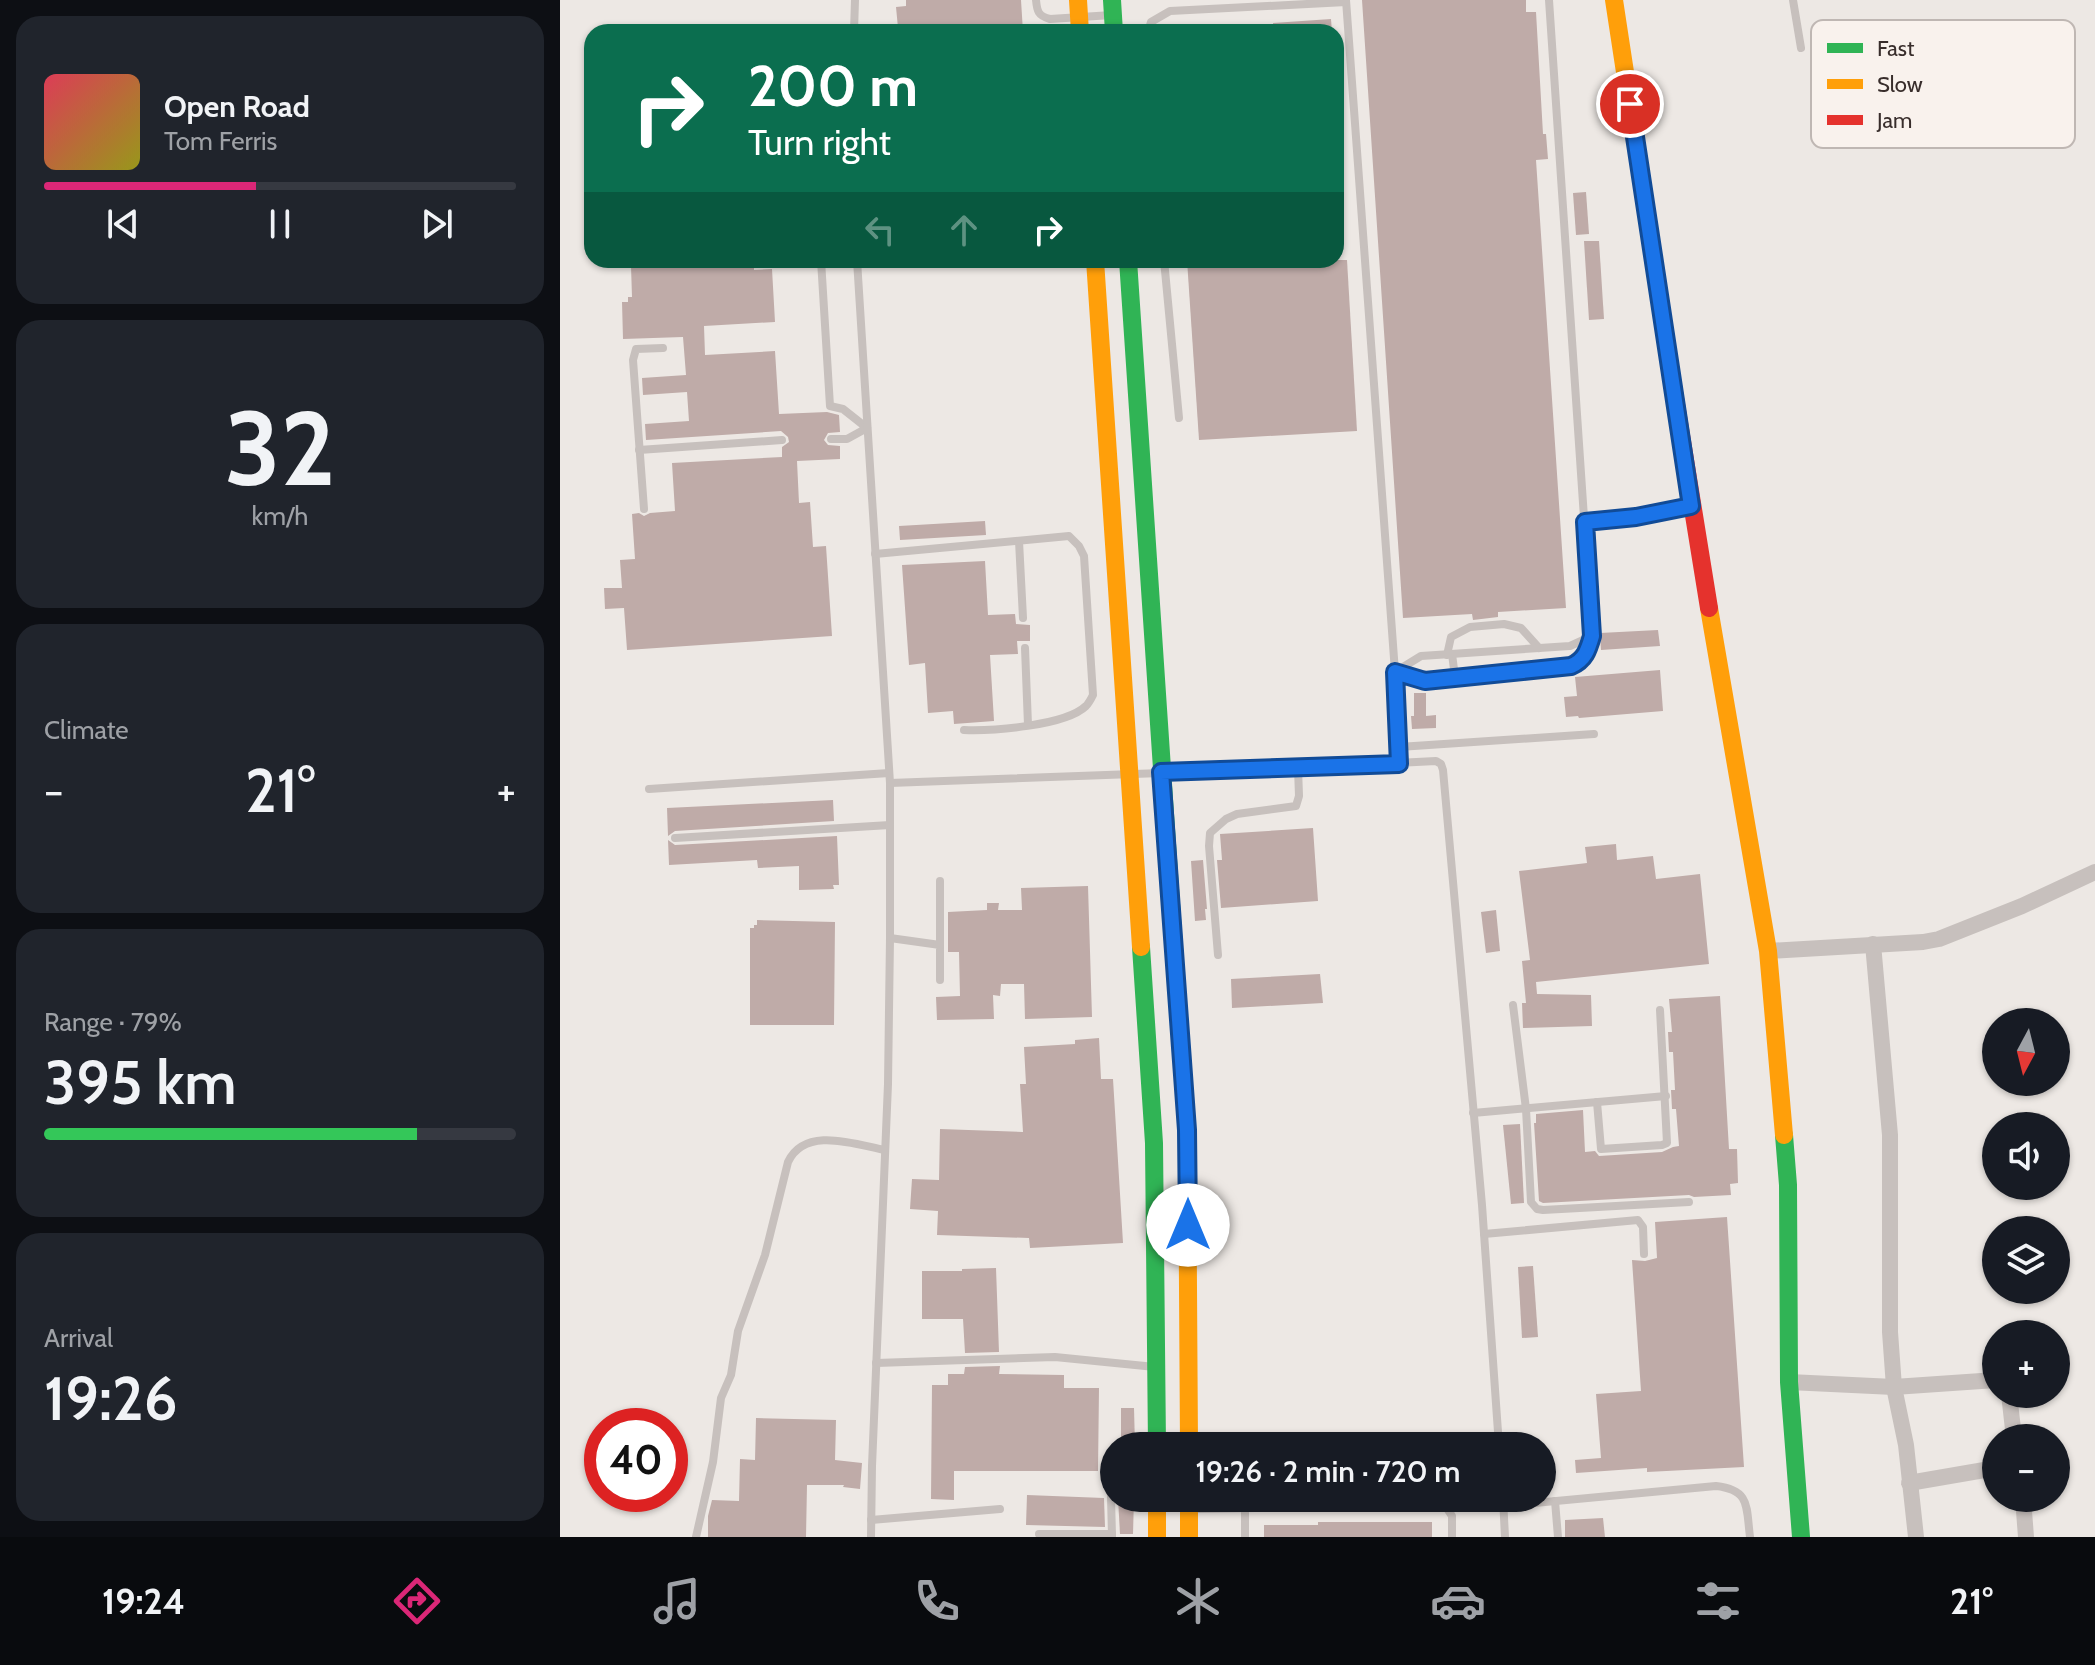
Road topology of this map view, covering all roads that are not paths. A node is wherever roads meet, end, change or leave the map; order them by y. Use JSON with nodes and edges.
{"nodes":[{"id":1,"x":855,"y":0,"type":"edge"},
{"id":2,"x":1036,"y":0,"type":"edge"},
{"id":3,"x":1549,"y":0,"type":"edge"},
{"id":4,"x":1614,"y":0,"type":"edge"},
{"id":5,"x":1793,"y":0,"type":"edge"},
{"id":6,"x":1346,"y":1,"type":"edge"},
{"id":7,"x":1079,"y":16,"type":"edge"},
{"id":8,"x":1113,"y":16,"type":"edge"},
{"id":9,"x":854,"y":24,"type":"edge"},
{"id":10,"x":1150,"y":24,"type":"edge"},
{"id":11,"x":1801,"y":48,"type":"dead end"},
{"id":12,"x":821,"y":268,"type":"edge"},
{"id":13,"x":857,"y":268,"type":"edge"},
{"id":14,"x":1096,"y":268,"type":"edge"},
{"id":15,"x":1129,"y":268,"type":"edge"},
{"id":16,"x":1165,"y":268,"type":"edge"},
{"id":17,"x":663,"y":348,"type":"dead end"},
{"id":18,"x":1179,"y":418,"type":"dead end"},
{"id":19,"x":867,"y":428,"type":"junction"},
{"id":20,"x":831,"y":439,"type":"dead end"},
{"id":21,"x":782,"y":440,"type":"dead end"},
{"id":22,"x":639,"y":450,"type":"junction"},
{"id":23,"x":1686,"y":507,"type":"junction"},
{"id":24,"x":644,"y":509,"type":"dead end"},
{"id":25,"x":1585,"y":522,"type":"junction"},
{"id":26,"x":1019,"y":541,"type":"junction"},
{"id":27,"x":875,"y":554,"type":"junction"},
{"id":28,"x":1023,"y":618,"type":"dead end"},
{"id":29,"x":1592,"y":636,"type":"junction"},
{"id":30,"x":1025,"y":648,"type":"dead end"},
{"id":31,"x":1534,"y":649,"type":"junction"},
{"id":32,"x":1449,"y":655,"type":"junction"},
{"id":33,"x":1533,"y":670,"type":"junction"},
{"id":34,"x":1395,"y":672,"type":"junction"},
{"id":35,"x":1455,"y":677,"type":"junction"},
{"id":36,"x":1028,"y":725,"type":"junction"},
{"id":37,"x":964,"y":730,"type":"dead end"},
{"id":38,"x":1594,"y":734,"type":"dead end"},
{"id":39,"x":1399,"y":747,"type":"junction"},
{"id":40,"x":1399,"y":764,"type":"junction"},
{"id":41,"x":1298,"y":768,"type":"junction"},
{"id":42,"x":1161,"y":772,"type":"junction"},
{"id":43,"x":1130,"y":775,"type":"junction"},
{"id":44,"x":889,"y":778,"type":"junction"},
{"id":45,"x":649,"y":789,"type":"dead end"},
{"id":46,"x":890,"y":825,"type":"junction"},
{"id":47,"x":675,"y":838,"type":"dead end"},
{"id":48,"x":2095,"y":872,"type":"edge"},
{"id":49,"x":940,"y":881,"type":"dead end"},
{"id":50,"x":890,"y":938,"type":"junction"},
{"id":51,"x":1873,"y":944,"type":"junction"},
{"id":52,"x":940,"y":945,"type":"junction"},
{"id":53,"x":1768,"y":951,"type":"junction"},
{"id":54,"x":1218,"y":955,"type":"dead end"},
{"id":55,"x":940,"y":980,"type":"dead end"},
{"id":56,"x":1513,"y":1005,"type":"dead end"},
{"id":57,"x":1660,"y":1010,"type":"dead end"},
{"id":58,"x":1666,"y":1096,"type":"junction"},
{"id":59,"x":1597,"y":1102,"type":"junction"},
{"id":60,"x":1526,"y":1109,"type":"junction"},
{"id":61,"x":1473,"y":1113,"type":"junction"},
{"id":62,"x":885,"y":1150,"type":"junction"},
{"id":63,"x":1689,"y":1202,"type":"dead end"},
{"id":64,"x":1484,"y":1234,"type":"junction"},
{"id":65,"x":1644,"y":1254,"type":"dead end"},
{"id":66,"x":876,"y":1363,"type":"junction"},
{"id":67,"x":1156,"y":1367,"type":"junction"},
{"id":68,"x":1982,"y":1381,"type":"edge"},
{"id":69,"x":1789,"y":1382,"type":"junction"},
{"id":70,"x":1894,"y":1387,"type":"junction"},
{"id":71,"x":1157,"y":1432,"type":"edge"},
{"id":72,"x":1189,"y":1432,"type":"edge"},
{"id":73,"x":1498,"y":1432,"type":"edge"},
{"id":74,"x":1982,"y":1470,"type":"edge"},
{"id":75,"x":1909,"y":1483,"type":"junction"},
{"id":76,"x":1556,"y":1501,"type":"edge"},
{"id":77,"x":1000,"y":1509,"type":"dead end"},
{"id":78,"x":1111,"y":1512,"type":"edge"},
{"id":79,"x":1157,"y":1512,"type":"edge"},
{"id":80,"x":1189,"y":1512,"type":"edge"},
{"id":81,"x":1245,"y":1512,"type":"edge"},
{"id":82,"x":1449,"y":1512,"type":"edge"},
{"id":83,"x":1504,"y":1512,"type":"edge"},
{"id":84,"x":1556,"y":1512,"type":"edge"},
{"id":85,"x":2024,"y":1512,"type":"edge"},
{"id":86,"x":871,"y":1520,"type":"junction"},
{"id":87,"x":1039,"y":1534,"type":"dead end"},
{"id":88,"x":1157,"y":1534,"type":"edge"},
{"id":89,"x":1189,"y":1534,"type":"edge"},
{"id":90,"x":1112,"y":1536,"type":"edge"},
{"id":91,"x":696,"y":1537,"type":"edge"},
{"id":92,"x":871,"y":1537,"type":"edge"},
{"id":93,"x":1245,"y":1537,"type":"edge"},
{"id":94,"x":1452,"y":1537,"type":"edge"},
{"id":95,"x":1505,"y":1537,"type":"edge"},
{"id":96,"x":1558,"y":1537,"type":"edge"},
{"id":97,"x":1750,"y":1537,"type":"edge"},
{"id":98,"x":1801,"y":1537,"type":"edge"},
{"id":99,"x":1916,"y":1537,"type":"edge"},
{"id":100,"x":2026,"y":1537,"type":"edge"}],
"edges":[{"from":1,"to":9,"type":"lane"},
{"from":2,"to":7,"type":"lane"},
{"from":3,"to":25,"type":"lane"},
{"from":4,"to":23,"type":"street"},
{"from":5,"to":11,"type":"lane"},
{"from":6,"to":10,"type":"lane"},
{"from":6,"to":34,"type":"lane"},
{"from":7,"to":8,"type":"lane"},
{"from":12,"to":19,"type":"lane"},
{"from":13,"to":19,"type":"lane"},
{"from":14,"to":43,"type":"street"},
{"from":15,"to":42,"type":"street"},
{"from":16,"to":18,"type":"lane"},
{"from":17,"to":22,"type":"lane"},
{"from":19,"to":20,"type":"lane"},
{"from":19,"to":27,"type":"lane"},
{"from":21,"to":22,"type":"lane"},
{"from":22,"to":24,"type":"lane"},
{"from":23,"to":25,"type":"lane"},
{"from":23,"to":53,"type":"street"},
{"from":25,"to":29,"type":"lane"},
{"from":26,"to":27,"type":"lane"},
{"from":26,"to":28,"type":"lane"},
{"from":26,"to":36,"type":"lane"},
{"from":27,"to":44,"type":"lane"},
{"from":29,"to":31,"type":"lane"},
{"from":29,"to":33,"type":"lane"},
{"from":30,"to":36,"type":"lane"},
{"from":31,"to":32,"type":"lane"},
{"from":31,"to":32,"type":"lane"},
{"from":31,"to":33,"type":"lane"},
{"from":32,"to":34,"type":"lane"},
{"from":32,"to":35,"type":"lane"},
{"from":33,"to":35,"type":"lane"},
{"from":34,"to":35,"type":"lane"},
{"from":34,"to":39,"type":"lane"},
{"from":36,"to":37,"type":"lane"},
{"from":38,"to":39,"type":"lane"},
{"from":39,"to":40,"type":"lane"},
{"from":40,"to":41,"type":"lane"},
{"from":40,"to":61,"type":"lane"},
{"from":41,"to":42,"type":"lane"},
{"from":41,"to":54,"type":"lane"},
{"from":42,"to":43,"type":"lane"},
{"from":42,"to":72,"type":"street"},
{"from":43,"to":44,"type":"lane"},
{"from":43,"to":67,"type":"street"},
{"from":44,"to":45,"type":"lane"},
{"from":44,"to":46,"type":"lane"},
{"from":46,"to":47,"type":"lane"},
{"from":46,"to":50,"type":"lane"},
{"from":48,"to":51,"type":"street"},
{"from":49,"to":52,"type":"lane"},
{"from":50,"to":52,"type":"lane"},
{"from":50,"to":62,"type":"lane"},
{"from":51,"to":53,"type":"street"},
{"from":51,"to":70,"type":"street"},
{"from":52,"to":55,"type":"lane"},
{"from":53,"to":69,"type":"street"},
{"from":56,"to":60,"type":"lane"},
{"from":57,"to":58,"type":"lane"},
{"from":58,"to":59,"type":"lane"},
{"from":58,"to":59,"type":"lane"},
{"from":59,"to":60,"type":"lane"},
{"from":60,"to":61,"type":"lane"},
{"from":60,"to":63,"type":"lane"},
{"from":61,"to":64,"type":"lane"},
{"from":62,"to":66,"type":"lane"},
{"from":62,"to":91,"type":"lane"},
{"from":64,"to":65,"type":"lane"},
{"from":64,"to":73,"type":"lane"},
{"from":66,"to":67,"type":"lane"},
{"from":66,"to":86,"type":"lane"},
{"from":67,"to":71,"type":"street"},
{"from":68,"to":70,"type":"street"},
{"from":69,"to":70,"type":"street"},
{"from":69,"to":98,"type":"street"},
{"from":70,"to":75,"type":"street"},
{"from":74,"to":75,"type":"street"},
{"from":75,"to":99,"type":"street"},
{"from":76,"to":97,"type":"lane"},
{"from":77,"to":86,"type":"lane"},
{"from":78,"to":90,"type":"lane"},
{"from":79,"to":88,"type":"street"},
{"from":80,"to":89,"type":"street"},
{"from":81,"to":93,"type":"lane"},
{"from":82,"to":94,"type":"lane"},
{"from":83,"to":95,"type":"lane"},
{"from":84,"to":96,"type":"lane"},
{"from":85,"to":100,"type":"street"},
{"from":86,"to":92,"type":"lane"},
{"from":87,"to":90,"type":"lane"},
{"from":88,"to":89,"type":"street"}]}
